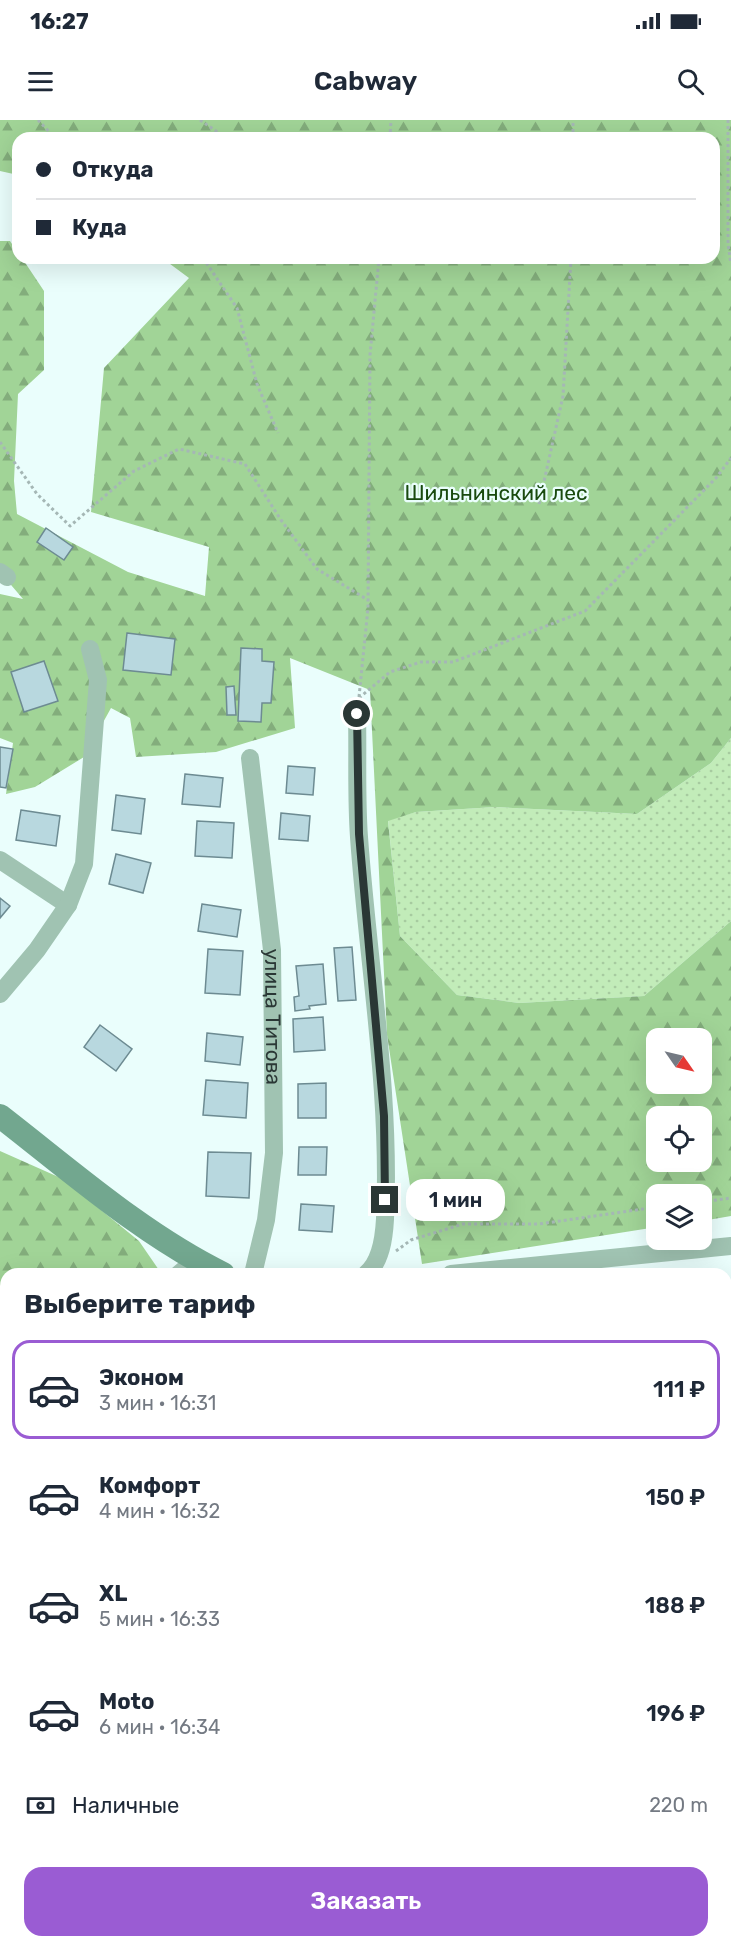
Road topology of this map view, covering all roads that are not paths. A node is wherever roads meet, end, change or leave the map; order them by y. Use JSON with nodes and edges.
{"nodes":[{"id":1,"x":90,"y":649,"type":"dead end"},
{"id":2,"x":358,"y":706,"type":"road end"},
{"id":3,"x":250,"y":758,"type":"dead end"},
{"id":4,"x":0,"y":860,"type":"edge"},
{"id":5,"x":68,"y":905,"type":"junction"},
{"id":6,"x":0,"y":993,"type":"edge"},
{"id":7,"x":0,"y":1116,"type":"edge"},
{"id":8,"x":731,"y":1246,"type":"edge"},
{"id":9,"x":191,"y":1258,"type":"junction"},
{"id":10,"x":179,"y":1268,"type":"edge"},
{"id":11,"x":211,"y":1268,"type":"edge"},
{"id":12,"x":254,"y":1268,"type":"edge"},
{"id":13,"x":371,"y":1268,"type":"edge"},
{"id":14,"x":511,"y":1268,"type":"edge"}],
"edges":[{"from":1,"to":5,"type":"street"},
{"from":2,"to":13,"type":"street"},
{"from":3,"to":12,"type":"street","name":"улица Титова"},
{"from":4,"to":5,"type":"street"},
{"from":5,"to":6,"type":"street"},
{"from":7,"to":9,"type":"street"},
{"from":8,"to":14,"type":"street"},
{"from":9,"to":10,"type":"lane"},
{"from":9,"to":11,"type":"street"}]}
